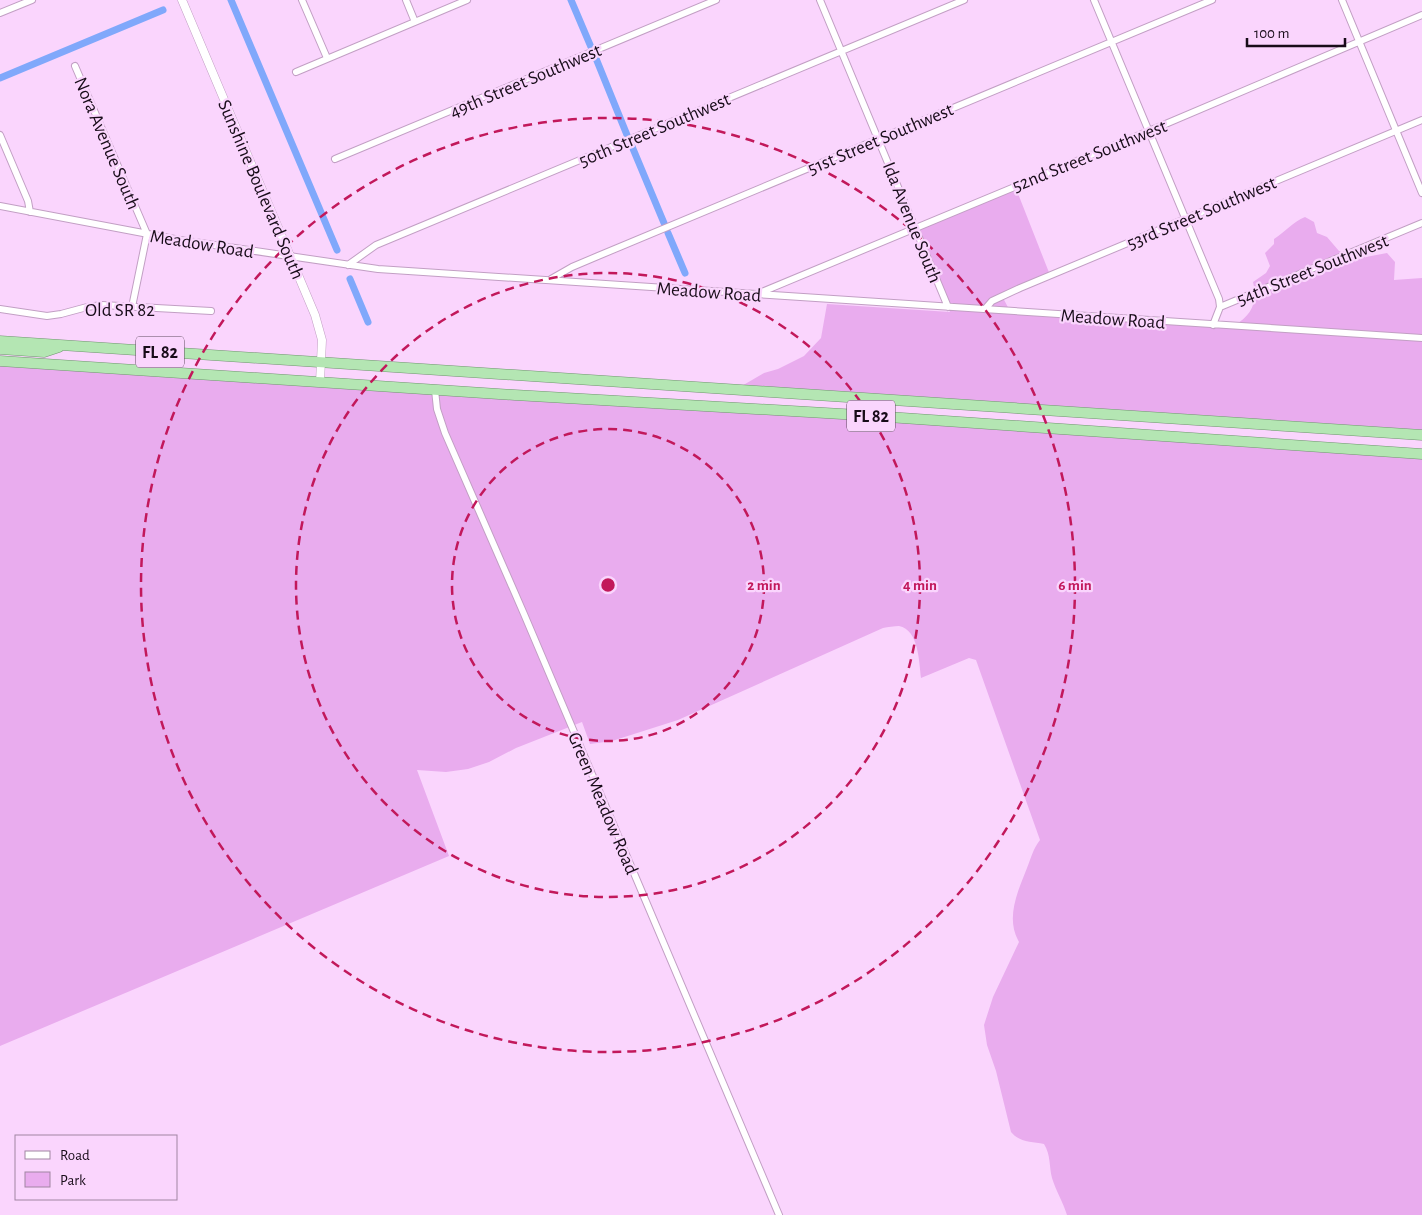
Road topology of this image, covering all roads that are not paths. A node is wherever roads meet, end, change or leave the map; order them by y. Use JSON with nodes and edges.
{"nodes":[{"id":1,"x":32,"y":0,"type":"edge"},
{"id":2,"x":182,"y":0,"type":"edge"},
{"id":3,"x":302,"y":0,"type":"edge"},
{"id":4,"x":406,"y":0,"type":"edge"},
{"id":5,"x":467,"y":0,"type":"edge"},
{"id":6,"x":716,"y":0,"type":"edge"},
{"id":7,"x":820,"y":0,"type":"edge"},
{"id":8,"x":964,"y":0,"type":"edge"},
{"id":9,"x":1094,"y":0,"type":"edge"},
{"id":10,"x":1212,"y":0,"type":"edge"},
{"id":11,"x":1342,"y":0,"type":"edge"},
{"id":12,"x":0,"y":13,"type":"edge"},
{"id":13,"x":1422,"y":15,"type":"edge"},
{"id":14,"x":415,"y":22,"type":"junction"},
{"id":15,"x":1112,"y":42,"type":"junction"},
{"id":16,"x":1359,"y":42,"type":"junction"},
{"id":17,"x":842,"y":51,"type":"junction"},
{"id":18,"x":327,"y":58,"type":"junction"},
{"id":19,"x":75,"y":66,"type":"dead end"},
{"id":20,"x":296,"y":72,"type":"dead end"},
{"id":21,"x":1422,"y":120,"type":"edge"},
{"id":22,"x":1149,"y":131,"type":"junction"},
{"id":23,"x":1396,"y":131,"type":"junction"},
{"id":24,"x":0,"y":135,"type":"edge"},
{"id":25,"x":878,"y":139,"type":"junction"},
{"id":26,"x":334,"y":159,"type":"dead end"},
{"id":27,"x":1422,"y":193,"type":"edge"},
{"id":28,"x":0,"y":206,"type":"edge"},
{"id":29,"x":30,"y":212,"type":"junction"},
{"id":30,"x":1185,"y":218,"type":"junction"},
{"id":31,"x":1422,"y":223,"type":"edge"},
{"id":32,"x":915,"y":228,"type":"junction"},
{"id":33,"x":147,"y":234,"type":"junction"},
{"id":34,"x":290,"y":257,"type":"junction"},
{"id":35,"x":348,"y":264,"type":"junction"},
{"id":36,"x":550,"y":280,"type":"junction"},
{"id":37,"x":756,"y":294,"type":"junction"},
{"id":38,"x":132,"y":307,"type":"junction"},
{"id":39,"x":948,"y":307,"type":"junction"},
{"id":40,"x":1220,"y":307,"type":"junction"},
{"id":41,"x":0,"y":309,"type":"edge"},
{"id":42,"x":985,"y":309,"type":"junction"},
{"id":43,"x":211,"y":311,"type":"dead end"},
{"id":44,"x":1213,"y":325,"type":"junction"},
{"id":45,"x":1422,"y":338,"type":"edge"},
{"id":46,"x":0,"y":341,"type":"edge"},
{"id":47,"x":64,"y":346,"type":"junction"},
{"id":48,"x":0,"y":349,"type":"edge"},
{"id":49,"x":0,"y":361,"type":"edge"},
{"id":50,"x":321,"y":362,"type":"junction"},
{"id":51,"x":320,"y":382,"type":"junction"},
{"id":52,"x":435,"y":390,"type":"junction"},
{"id":53,"x":1232,"y":422,"type":"junction"},
{"id":54,"x":1422,"y":435,"type":"edge"},
{"id":55,"x":1231,"y":441,"type":"junction"},
{"id":56,"x":1422,"y":454,"type":"edge"},
{"id":57,"x":780,"y":1215,"type":"edge"}],
"edges":[{"from":1,"to":12,"type":"street"},
{"from":2,"to":34,"type":"street","name":"Sunshine Boulevard South"},
{"from":3,"to":18,"type":"street"},
{"from":4,"to":14,"type":"street"},
{"from":5,"to":14,"type":"street"},
{"from":6,"to":26,"type":"street","name":"49th Street Southwest"},
{"from":7,"to":17,"type":"street","name":"Ida Avenue South"},
{"from":8,"to":17,"type":"street","name":"50th Street Southwest"},
{"from":9,"to":15,"type":"street"},
{"from":10,"to":15,"type":"street","name":"51st Street Southwest"},
{"from":11,"to":16,"type":"street"},
{"from":13,"to":16,"type":"street","name":"52nd Street Southwest"},
{"from":14,"to":18,"type":"street"},
{"from":15,"to":22,"type":"street"},
{"from":15,"to":25,"type":"street","name":"51st Street Southwest"},
{"from":16,"to":22,"type":"street","name":"52nd Street Southwest"},
{"from":16,"to":23,"type":"street"},
{"from":17,"to":25,"type":"street","name":"Ida Avenue South"},
{"from":17,"to":35,"type":"street","name":"50th Street Southwest"},
{"from":18,"to":20,"type":"street"},
{"from":19,"to":33,"type":"street","name":"Nora Avenue South"},
{"from":21,"to":23,"type":"street","name":"53rd Street Southwest"},
{"from":22,"to":30,"type":"street"},
{"from":22,"to":32,"type":"street","name":"52nd Street Southwest"},
{"from":23,"to":27,"type":"street"},
{"from":23,"to":30,"type":"street","name":"53rd Street Southwest"},
{"from":24,"to":29,"type":"street"},
{"from":25,"to":32,"type":"street","name":"Ida Avenue South"},
{"from":25,"to":36,"type":"street","name":"51st Street Southwest"},
{"from":28,"to":29,"type":"street","name":"Meadow Road"},
{"from":29,"to":33,"type":"street","name":"Meadow Road"},
{"from":30,"to":40,"type":"street"},
{"from":30,"to":42,"type":"street","name":"53rd Street Southwest"},
{"from":31,"to":40,"type":"street","name":"54th Street Southwest"},
{"from":32,"to":37,"type":"street","name":"52nd Street Southwest"},
{"from":32,"to":39,"type":"street","name":"Ida Avenue South"},
{"from":33,"to":34,"type":"street","name":"Meadow Road"},
{"from":33,"to":38,"type":"street"},
{"from":34,"to":35,"type":"street","name":"Meadow Road"},
{"from":34,"to":50,"type":"street","name":"Sunshine Boulevard South"},
{"from":35,"to":36,"type":"street","name":"Meadow Road"},
{"from":36,"to":37,"type":"street","name":"Meadow Road"},
{"from":37,"to":39,"type":"street","name":"Meadow Road"},
{"from":38,"to":41,"type":"street","name":"Old SR 82"},
{"from":38,"to":43,"type":"street","name":"Old SR 82"},
{"from":39,"to":42,"type":"street","name":"Meadow Road"},
{"from":40,"to":44,"type":"street","name":"54th Street Southwest"},
{"from":42,"to":44,"type":"street","name":"Meadow Road"},
{"from":44,"to":45,"type":"street","name":"Meadow Road"},
{"from":46,"to":47,"type":"highway","number":"FL 82"},
{"from":47,"to":48,"type":"highway"},
{"from":47,"to":50,"type":"highway","number":"FL 82"},
{"from":49,"to":51,"type":"highway","number":"FL 82"},
{"from":50,"to":51,"type":"street","name":"Sunshine Boulevard South"},
{"from":50,"to":53,"type":"highway","number":"FL 82"},
{"from":51,"to":52,"type":"highway","number":"FL 82"},
{"from":52,"to":55,"type":"highway","number":"FL 82"},
{"from":52,"to":57,"type":"street","name":"Green Meadow Road"},
{"from":53,"to":54,"type":"highway","number":"FL 82"},
{"from":53,"to":55,"type":"highway"},
{"from":55,"to":56,"type":"highway","number":"FL 82"}]}
